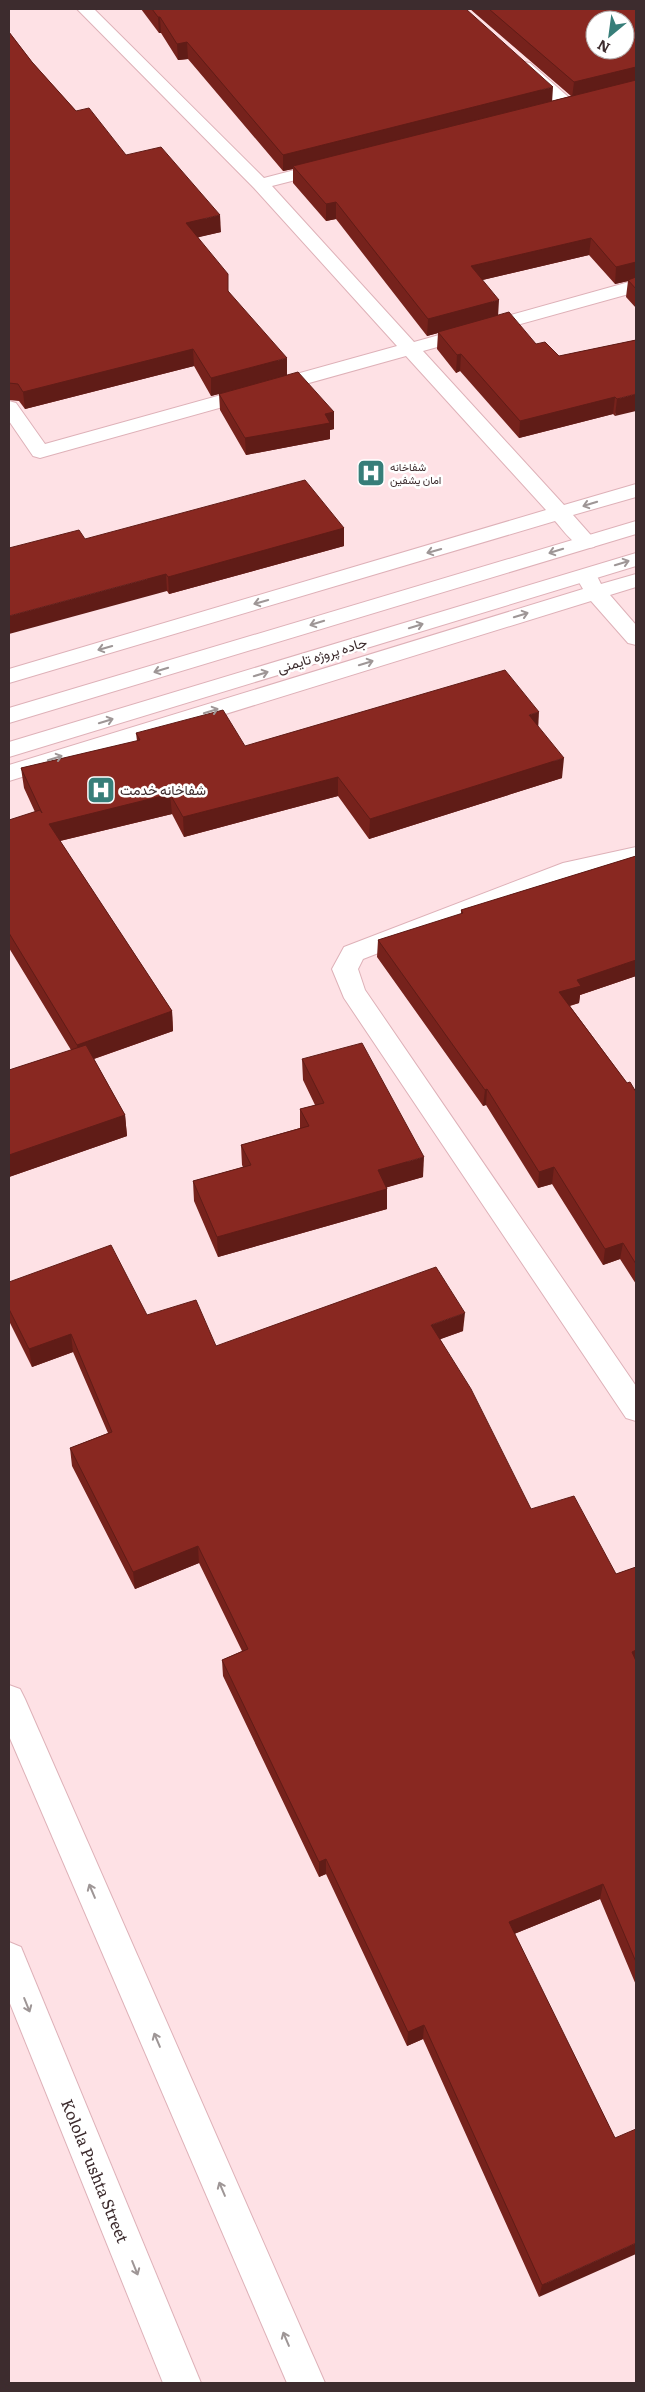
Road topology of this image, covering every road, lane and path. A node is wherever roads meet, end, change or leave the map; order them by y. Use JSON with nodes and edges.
{"nodes":[{"id":1,"x":85,"y":9,"type":"edge"},
{"id":2,"x":509,"y":54,"type":"edge"},
{"id":3,"x":585,"y":102,"type":"edge"},
{"id":4,"x":568,"y":106,"type":"junction"},
{"id":5,"x":549,"y":110,"type":"edge"},
{"id":6,"x":347,"y":162,"type":"edge"},
{"id":7,"x":260,"y":184,"type":"junction"},
{"id":8,"x":636,"y":286,"type":"edge"},
{"id":9,"x":412,"y":348,"type":"junction"},
{"id":10,"x":9,"y":407,"type":"edge"},
{"id":11,"x":636,"y":490,"type":"edge"},
{"id":12,"x":560,"y":513,"type":"junction"},
{"id":13,"x":636,"y":527,"type":"edge"},
{"id":14,"x":586,"y":542,"type":"junction"},
{"id":15,"x":636,"y":559,"type":"edge"},
{"id":16,"x":636,"y":580,"type":"edge"},
{"id":17,"x":591,"y":584,"type":"junction"},
{"id":18,"x":636,"y":638,"type":"edge"},
{"id":19,"x":9,"y":676,"type":"edge"},
{"id":20,"x":9,"y":716,"type":"edge"},
{"id":21,"x":9,"y":750,"type":"edge"},
{"id":22,"x":9,"y":773,"type":"edge"},
{"id":23,"x":636,"y":855,"type":"edge"},
{"id":24,"x":636,"y":1409,"type":"edge"},
{"id":25,"x":9,"y":1699,"type":"edge"},
{"id":26,"x":9,"y":1959,"type":"edge"},
{"id":27,"x":182,"y":2383,"type":"edge"},
{"id":28,"x":306,"y":2383,"type":"edge"}],
"edges":[{"from":1,"to":7,"type":"street"},
{"from":2,"to":4,"type":"street"},
{"from":3,"to":4,"type":"street"},
{"from":4,"to":5,"type":"street"},
{"from":6,"to":7,"type":"street"},
{"from":7,"to":9,"type":"street"},
{"from":8,"to":9,"type":"street"},
{"from":9,"to":10,"type":"street"},
{"from":9,"to":12,"type":"street"},
{"from":11,"to":12,"type":"street","one_way":true},
{"from":12,"to":14,"type":"street"},
{"from":12,"to":19,"type":"street","one_way":true},
{"from":13,"to":14,"type":"street"},
{"from":14,"to":20,"type":"street","one_way":true},
{"from":17,"to":15,"type":"street","name":"جاده پروژه تایمنی","one_way":true},
{"from":16,"to":17,"type":"street"},
{"from":17,"to":18,"type":"street"},
{"from":21,"to":17,"type":"street","name":"جاده پروژه تایمنی","one_way":true},
{"from":22,"to":17,"type":"street","one_way":true},
{"from":23,"to":24,"type":"street"},
{"from":28,"to":25,"type":"street","one_way":true},
{"from":26,"to":27,"type":"street","name":"Kolola Pushta Street","one_way":true}]}
